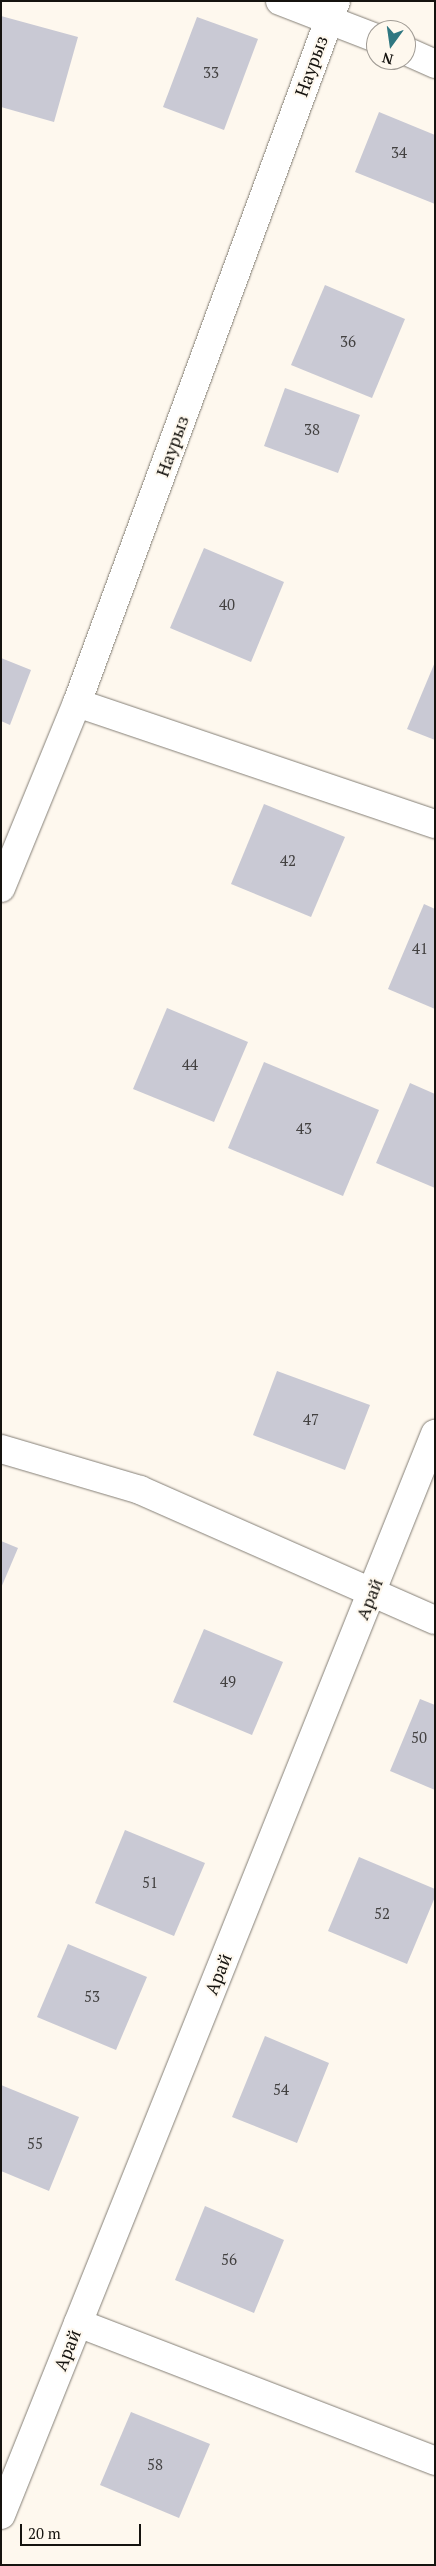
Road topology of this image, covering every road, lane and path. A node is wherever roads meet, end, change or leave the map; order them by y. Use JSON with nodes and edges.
{"nodes":[{"id":1,"x":280,"y":1,"type":"edge"},
{"id":2,"x":332,"y":10,"type":"edge"},
{"id":3,"x":366,"y":32,"type":"edge"},
{"id":4,"x":416,"y":55,"type":"edge"},
{"id":5,"x":435,"y":64,"type":"edge"},
{"id":6,"x":77,"y":703,"type":"junction"},
{"id":7,"x":435,"y":824,"type":"edge"},
{"id":8,"x":1,"y":888,"type":"edge"},
{"id":9,"x":435,"y":1434,"type":"edge"},
{"id":10,"x":1,"y":1449,"type":"edge"},
{"id":11,"x":372,"y":1593,"type":"junction"},
{"id":12,"x":435,"y":1620,"type":"edge"},
{"id":13,"x":78,"y":2323,"type":"junction"},
{"id":14,"x":435,"y":2461,"type":"edge"},
{"id":15,"x":1,"y":2515,"type":"edge"}],
"edges":[{"from":1,"to":2,"type":"street"},
{"from":2,"to":3,"type":"street"},
{"from":2,"to":6,"type":"street","name":"Наурыз"},
{"from":4,"to":5,"type":"street"},
{"from":6,"to":7,"type":"street"},
{"from":6,"to":8,"type":"street","name":"Наурыз"},
{"from":9,"to":11,"type":"street","name":"Арай"},
{"from":10,"to":11,"type":"street"},
{"from":11,"to":12,"type":"street"},
{"from":11,"to":13,"type":"street","name":"Арай"},
{"from":13,"to":14,"type":"street"},
{"from":13,"to":15,"type":"street","name":"Арай"}]}
